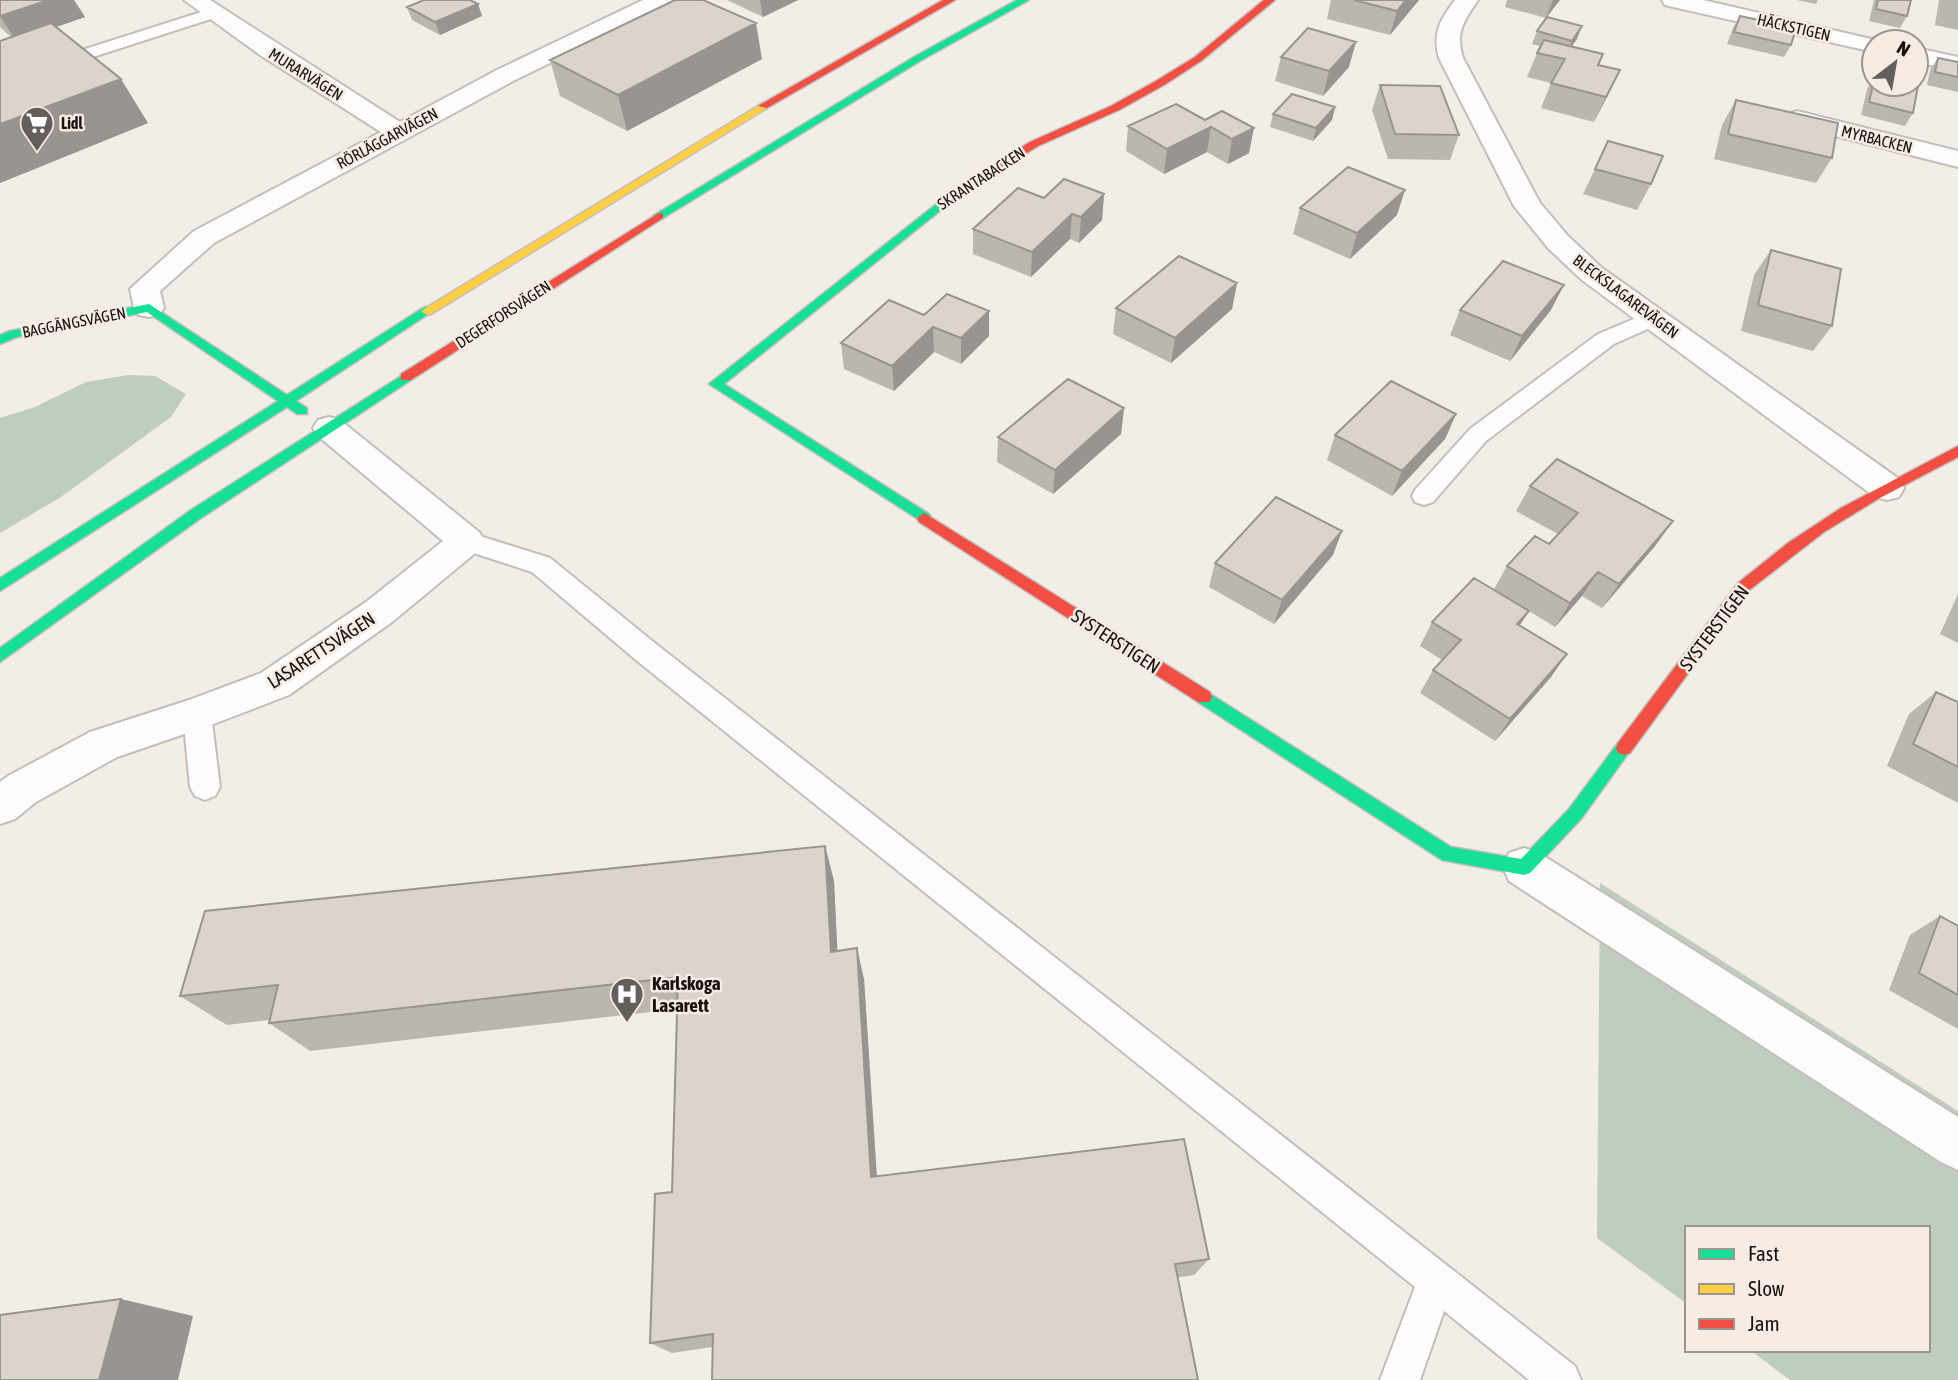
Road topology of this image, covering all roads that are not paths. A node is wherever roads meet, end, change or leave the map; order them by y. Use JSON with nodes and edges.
{"nodes":[{"id":1,"x":661,"y":0,"type":"edge"},
{"id":2,"x":950,"y":0,"type":"edge"},
{"id":3,"x":1024,"y":0,"type":"edge"},
{"id":4,"x":1270,"y":0,"type":"edge"},
{"id":5,"x":1467,"y":0,"type":"edge"},
{"id":6,"x":1686,"y":1,"type":"edge"},
{"id":7,"x":237,"y":4,"type":"dead end"},
{"id":8,"x":204,"y":7,"type":"edge"},
{"id":9,"x":1860,"y":42,"type":"edge"},
{"id":10,"x":1930,"y":58,"type":"edge"},
{"id":11,"x":1958,"y":64,"type":"edge"},
{"id":12,"x":0,"y":82,"type":"edge"},
{"id":13,"x":1797,"y":119,"type":"edge"},
{"id":14,"x":398,"y":132,"type":"junction"},
{"id":15,"x":1958,"y":159,"type":"edge"},
{"id":16,"x":149,"y":308,"type":"junction"},
{"id":17,"x":1653,"y":318,"type":"junction"},
{"id":18,"x":0,"y":340,"type":"edge"},
{"id":19,"x":719,"y":386,"type":"joint"},
{"id":20,"x":284,"y":399,"type":"junction"},
{"id":21,"x":329,"y":428,"type":"junction"},
{"id":22,"x":1958,"y":451,"type":"edge"},
{"id":23,"x":1887,"y":488,"type":"junction"},
{"id":24,"x":1424,"y":496,"type":"dead end"},
{"id":25,"x":467,"y":541,"type":"junction"},
{"id":26,"x":0,"y":585,"type":"edge"},
{"id":27,"x":0,"y":656,"type":"edge"},
{"id":28,"x":197,"y":714,"type":"junction"},
{"id":29,"x":205,"y":787,"type":"dead end"},
{"id":30,"x":0,"y":806,"type":"edge"},
{"id":31,"x":1524,"y":867,"type":"junction"},
{"id":32,"x":1958,"y":1145,"type":"edge"},
{"id":33,"x":1436,"y":1281,"type":"junction"},
{"id":34,"x":1401,"y":1380,"type":"edge"},
{"id":35,"x":1561,"y":1380,"type":"edge"}],
"edges":[{"from":1,"to":14,"type":"street","name":"RÖRLÄGGARVÄGEN"},
{"from":2,"to":20,"type":"street"},
{"from":3,"to":21,"type":"street","name":"DEGERFORSVÄGEN"},
{"from":4,"to":19,"type":"street","name":"SKRANTABACKEN"},
{"from":5,"to":17,"type":"street","name":"BLECKSLAGAREVÄGEN"},
{"from":6,"to":9,"type":"street","name":"HÄCKSTIGEN"},
{"from":7,"to":8,"type":"street"},
{"from":8,"to":12,"type":"lane"},
{"from":8,"to":14,"type":"street","name":"MURARVÄGEN"},
{"from":10,"to":11,"type":"street"},
{"from":13,"to":15,"type":"street","name":"MYRBACKEN"},
{"from":14,"to":16,"type":"street","name":"RÖRLÄGGARVÄGEN"},
{"from":16,"to":18,"type":"street","name":"BAGGÄNGSVÄGEN"},
{"from":16,"to":20,"type":"street"},
{"from":17,"to":23,"type":"street","name":"BLECKSLAGAREVÄGEN"},
{"from":17,"to":24,"type":"lane"},
{"from":19,"to":31,"type":"street","name":"SYSTERSTIGEN"},
{"from":20,"to":21,"type":"street"},
{"from":20,"to":26,"type":"street"},
{"from":21,"to":25,"type":"street"},
{"from":21,"to":27,"type":"street","name":"DEGERFORSVÄGEN"},
{"from":22,"to":23,"type":"street","name":"SYSTERSTIGEN"},
{"from":23,"to":31,"type":"street","name":"SYSTERSTIGEN"},
{"from":25,"to":28,"type":"street","name":"LASARETTSVÄGEN"},
{"from":25,"to":33,"type":"lane"},
{"from":28,"to":29,"type":"lane"},
{"from":28,"to":30,"type":"street","name":"LASARETTSVÄGEN"},
{"from":31,"to":32,"type":"street","name":"SYSTERSTIGEN"},
{"from":33,"to":34,"type":"lane"},
{"from":33,"to":35,"type":"lane"}]}
